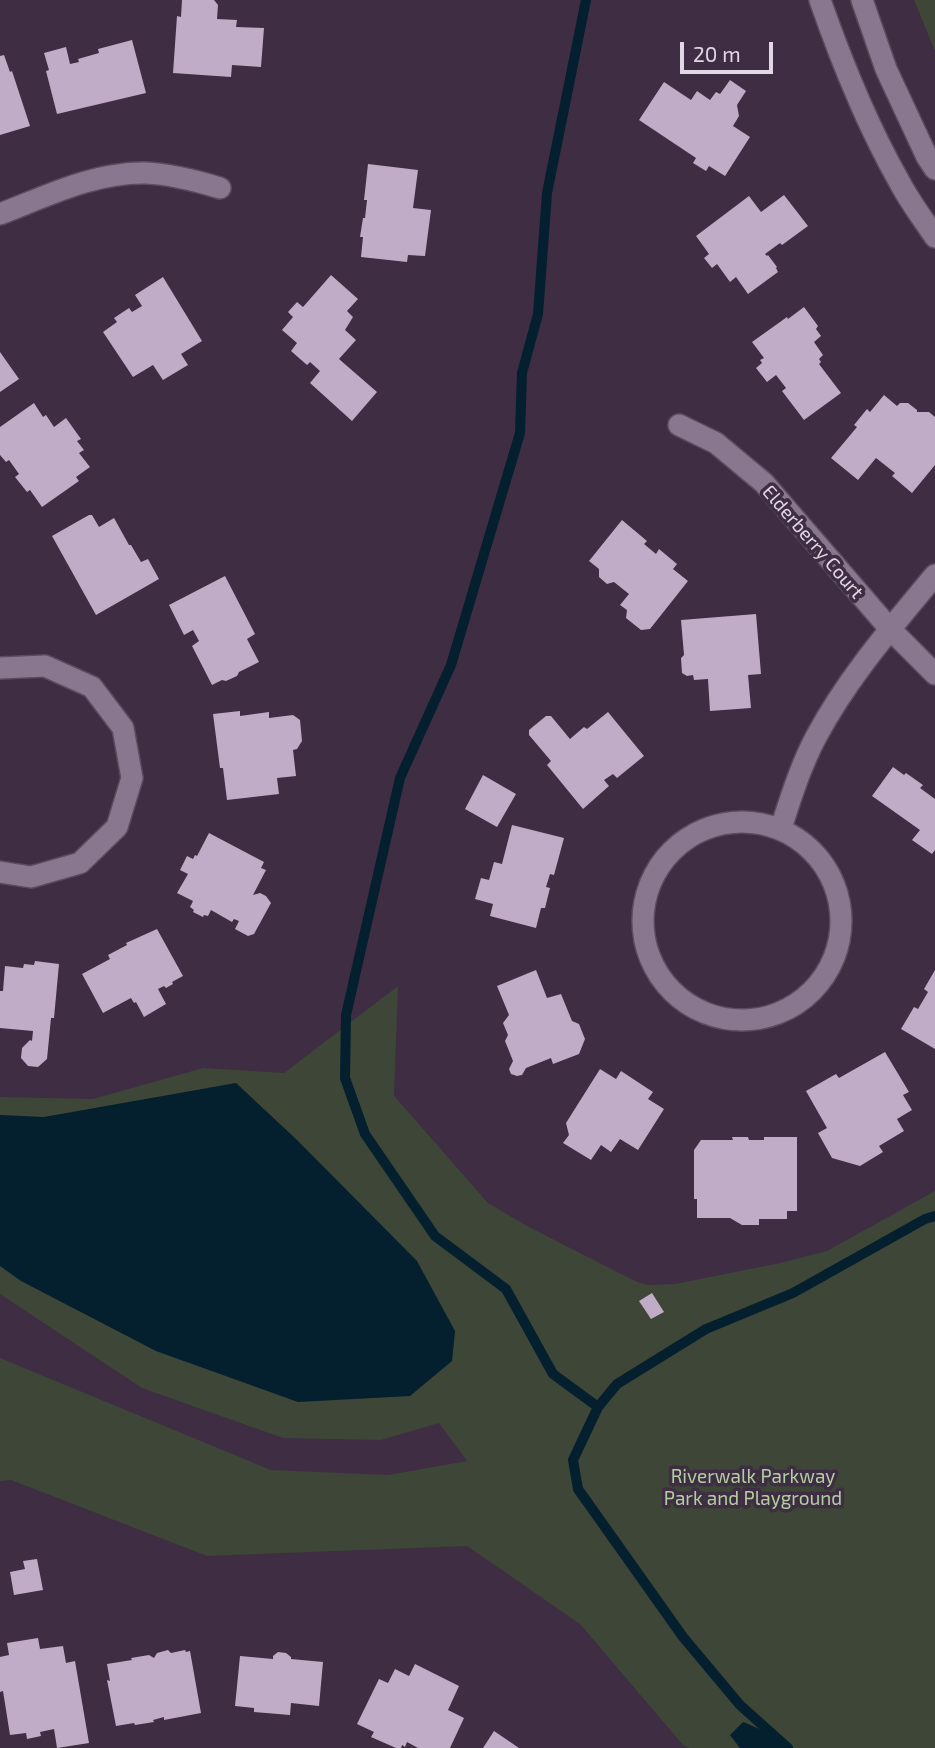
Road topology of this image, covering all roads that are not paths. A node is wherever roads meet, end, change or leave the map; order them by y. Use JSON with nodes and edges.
{"nodes":[{"id":1,"x":820,"y":0,"type":"edge"},
{"id":2,"x":862,"y":0,"type":"edge"},
{"id":3,"x":935,"y":170,"type":"edge"},
{"id":4,"x":220,"y":188,"type":"dead end"},
{"id":5,"x":0,"y":214,"type":"edge"},
{"id":6,"x":935,"y":237,"type":"edge"},
{"id":7,"x":679,"y":425,"type":"dead end"},
{"id":8,"x":935,"y":575,"type":"edge"},
{"id":9,"x":890,"y":629,"type":"junction"},
{"id":10,"x":0,"y":668,"type":"edge"},
{"id":11,"x":935,"y":674,"type":"edge"},
{"id":12,"x":780,"y":828,"type":"junction"},
{"id":13,"x":0,"y":872,"type":"edge"}],
"edges":[{"from":1,"to":6,"type":"street"},
{"from":2,"to":3,"type":"street"},
{"from":4,"to":5,"type":"street"},
{"from":7,"to":9,"type":"street","name":"Elderberry Court"},
{"from":8,"to":9,"type":"street"},
{"from":9,"to":11,"type":"street","name":"Elderberry Court"},
{"from":9,"to":12,"type":"street"},
{"from":10,"to":13,"type":"street"},
{"from":12,"to":12,"type":"street"}]}
